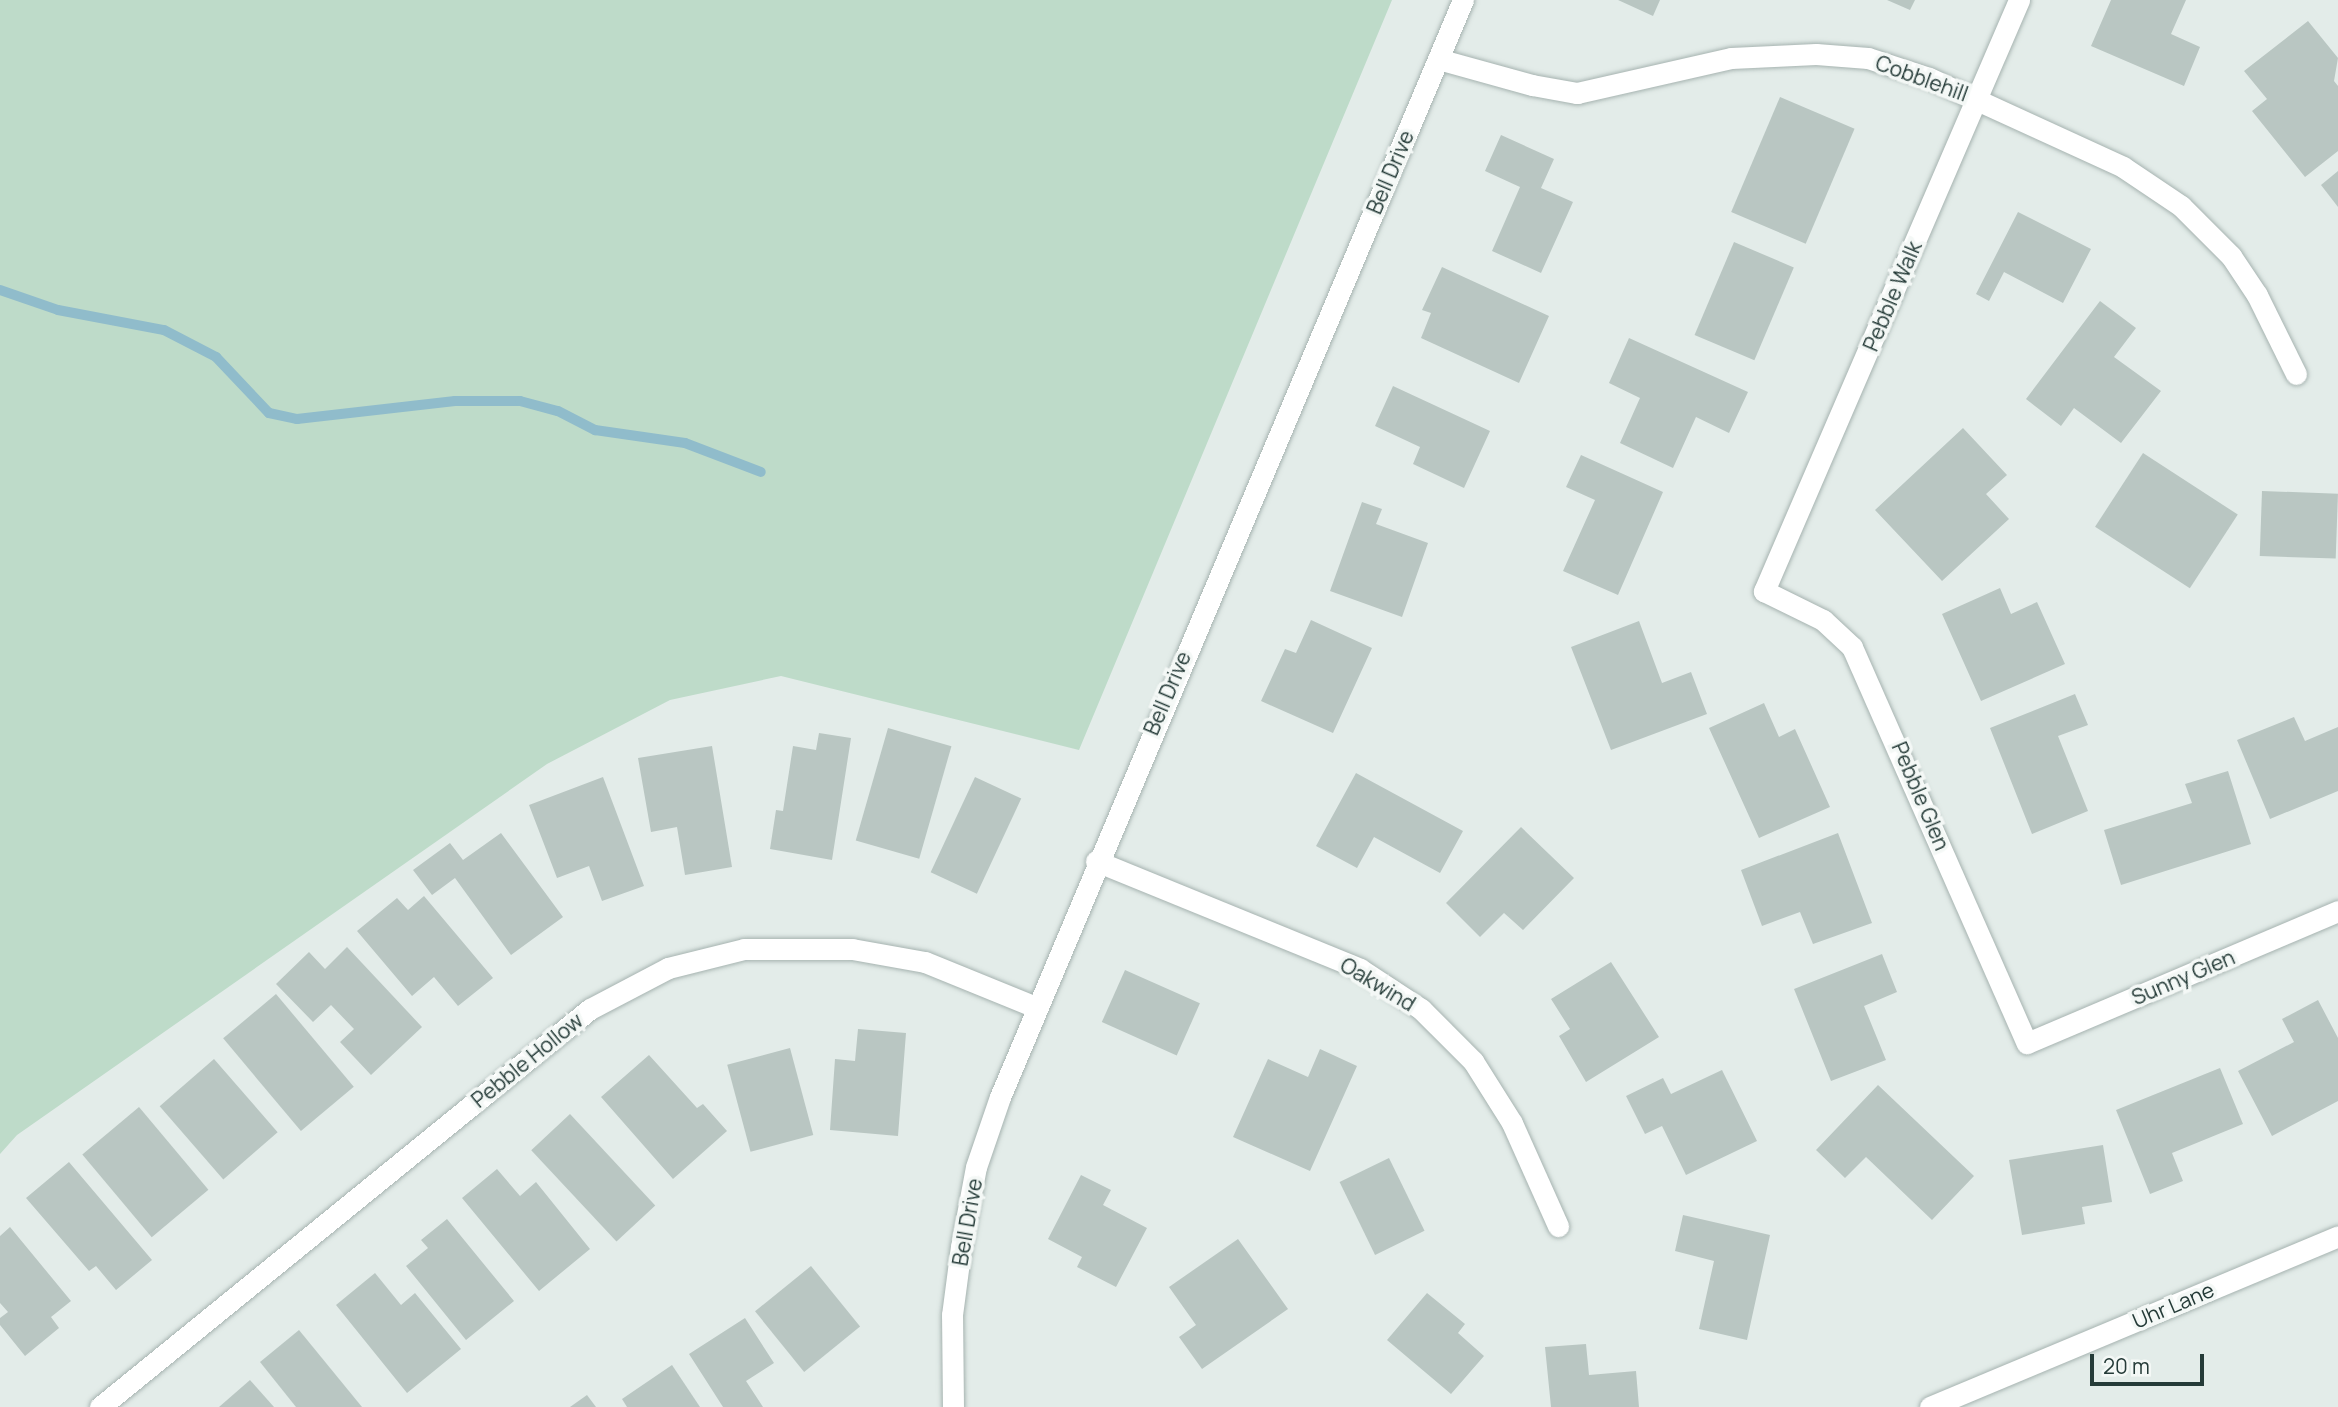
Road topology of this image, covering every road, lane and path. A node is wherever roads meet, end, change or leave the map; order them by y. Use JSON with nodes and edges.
{"nodes":[{"id":1,"x":1463,"y":0,"type":"edge"},
{"id":2,"x":2019,"y":0,"type":"edge"},
{"id":3,"x":1438,"y":59,"type":"junction"},
{"id":4,"x":1978,"y":98,"type":"junction"},
{"id":5,"x":2295,"y":374,"type":"dead end"},
{"id":6,"x":1764,"y":591,"type":"joint"},
{"id":7,"x":1096,"y":861,"type":"junction"},
{"id":8,"x":2338,"y":911,"type":"edge"},
{"id":9,"x":1036,"y":1007,"type":"junction"},
{"id":10,"x":2027,"y":1043,"type":"joint"},
{"id":11,"x":1558,"y":1226,"type":"dead end"},
{"id":12,"x":2338,"y":1236,"type":"edge"},
{"id":13,"x":100,"y":1407,"type":"edge"},
{"id":14,"x":953,"y":1407,"type":"edge"},
{"id":15,"x":1930,"y":1407,"type":"edge"}],
"edges":[{"from":1,"to":3,"type":"street","name":"Bell Drive"},
{"from":2,"to":4,"type":"street","name":"Pebble Walk"},
{"from":3,"to":4,"type":"street","name":"Cobblehill"},
{"from":3,"to":7,"type":"street","name":"Bell Drive"},
{"from":4,"to":5,"type":"street","name":"Cobblehill"},
{"from":4,"to":6,"type":"street","name":"Pebble Walk"},
{"from":6,"to":10,"type":"street","name":"Pebble Glen"},
{"from":7,"to":9,"type":"street","name":"Bell Drive"},
{"from":7,"to":11,"type":"street","name":"Oakwind"},
{"from":8,"to":10,"type":"street","name":"Sunny Glen"},
{"from":9,"to":13,"type":"street","name":"Pebble Hollow"},
{"from":9,"to":14,"type":"street","name":"Bell Drive"},
{"from":12,"to":15,"type":"street","name":"Uhr Lane"}]}
